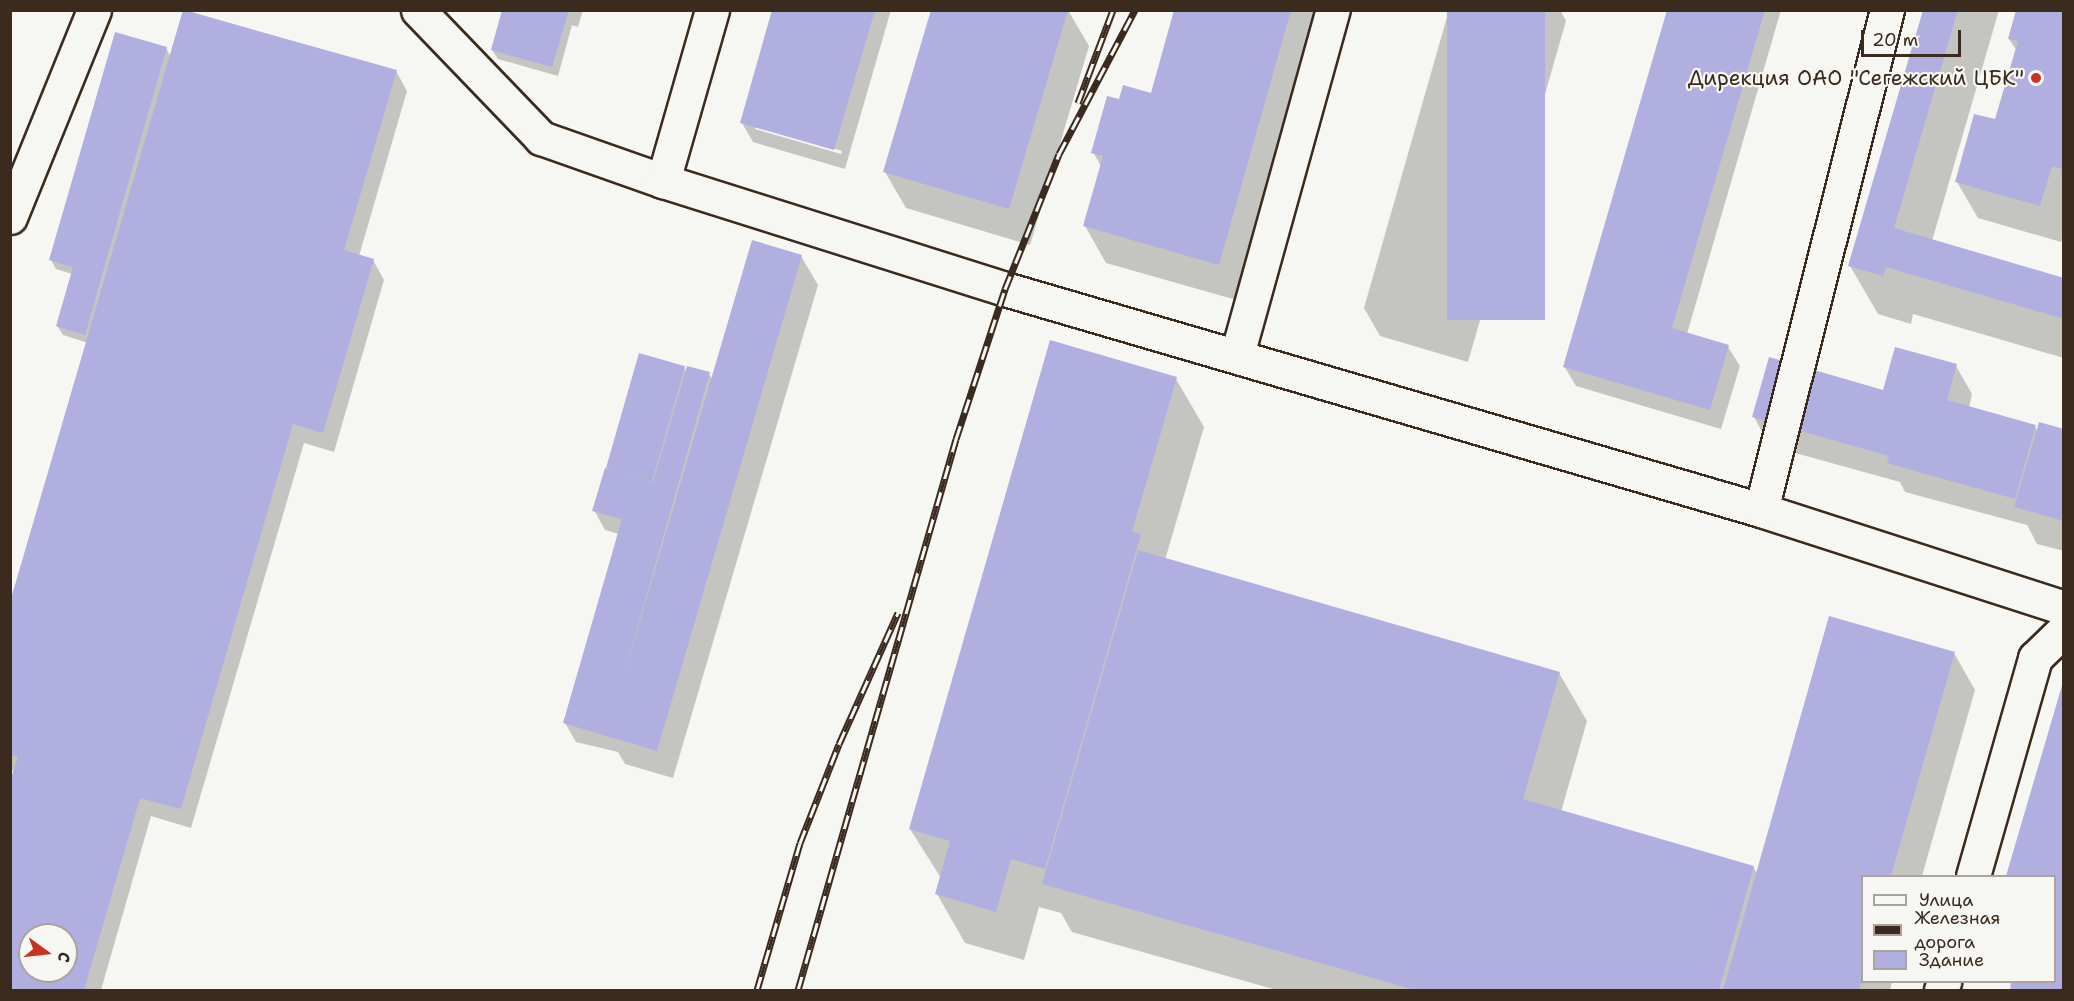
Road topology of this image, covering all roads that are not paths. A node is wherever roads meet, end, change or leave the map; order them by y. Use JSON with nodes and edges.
{"nodes":[{"id":1,"x":94,"y":10,"type":"edge"},
{"id":2,"x":417,"y":10,"type":"edge"},
{"id":3,"x":712,"y":10,"type":"edge"},
{"id":4,"x":1333,"y":10,"type":"edge"},
{"id":5,"x":1887,"y":10,"type":"edge"},
{"id":6,"x":663,"y":181,"type":"junction"},
{"id":7,"x":10,"y":217,"type":"edge"},
{"id":8,"x":1237,"y":355,"type":"junction"},
{"id":9,"x":1761,"y":510,"type":"junction"},
{"id":10,"x":2064,"y":608,"type":"edge"},
{"id":11,"x":2064,"y":630,"type":"edge"},
{"id":12,"x":1973,"y":875,"type":"edge"}],
"edges":[{"from":1,"to":7,"type":"lane"},
{"from":2,"to":6,"type":"lane"},
{"from":3,"to":6,"type":"lane"},
{"from":4,"to":8,"type":"lane"},
{"from":5,"to":9,"type":"lane"},
{"from":6,"to":8,"type":"lane"},
{"from":8,"to":9,"type":"lane"},
{"from":9,"to":10,"type":"lane"},
{"from":11,"to":12,"type":"lane"}]}
